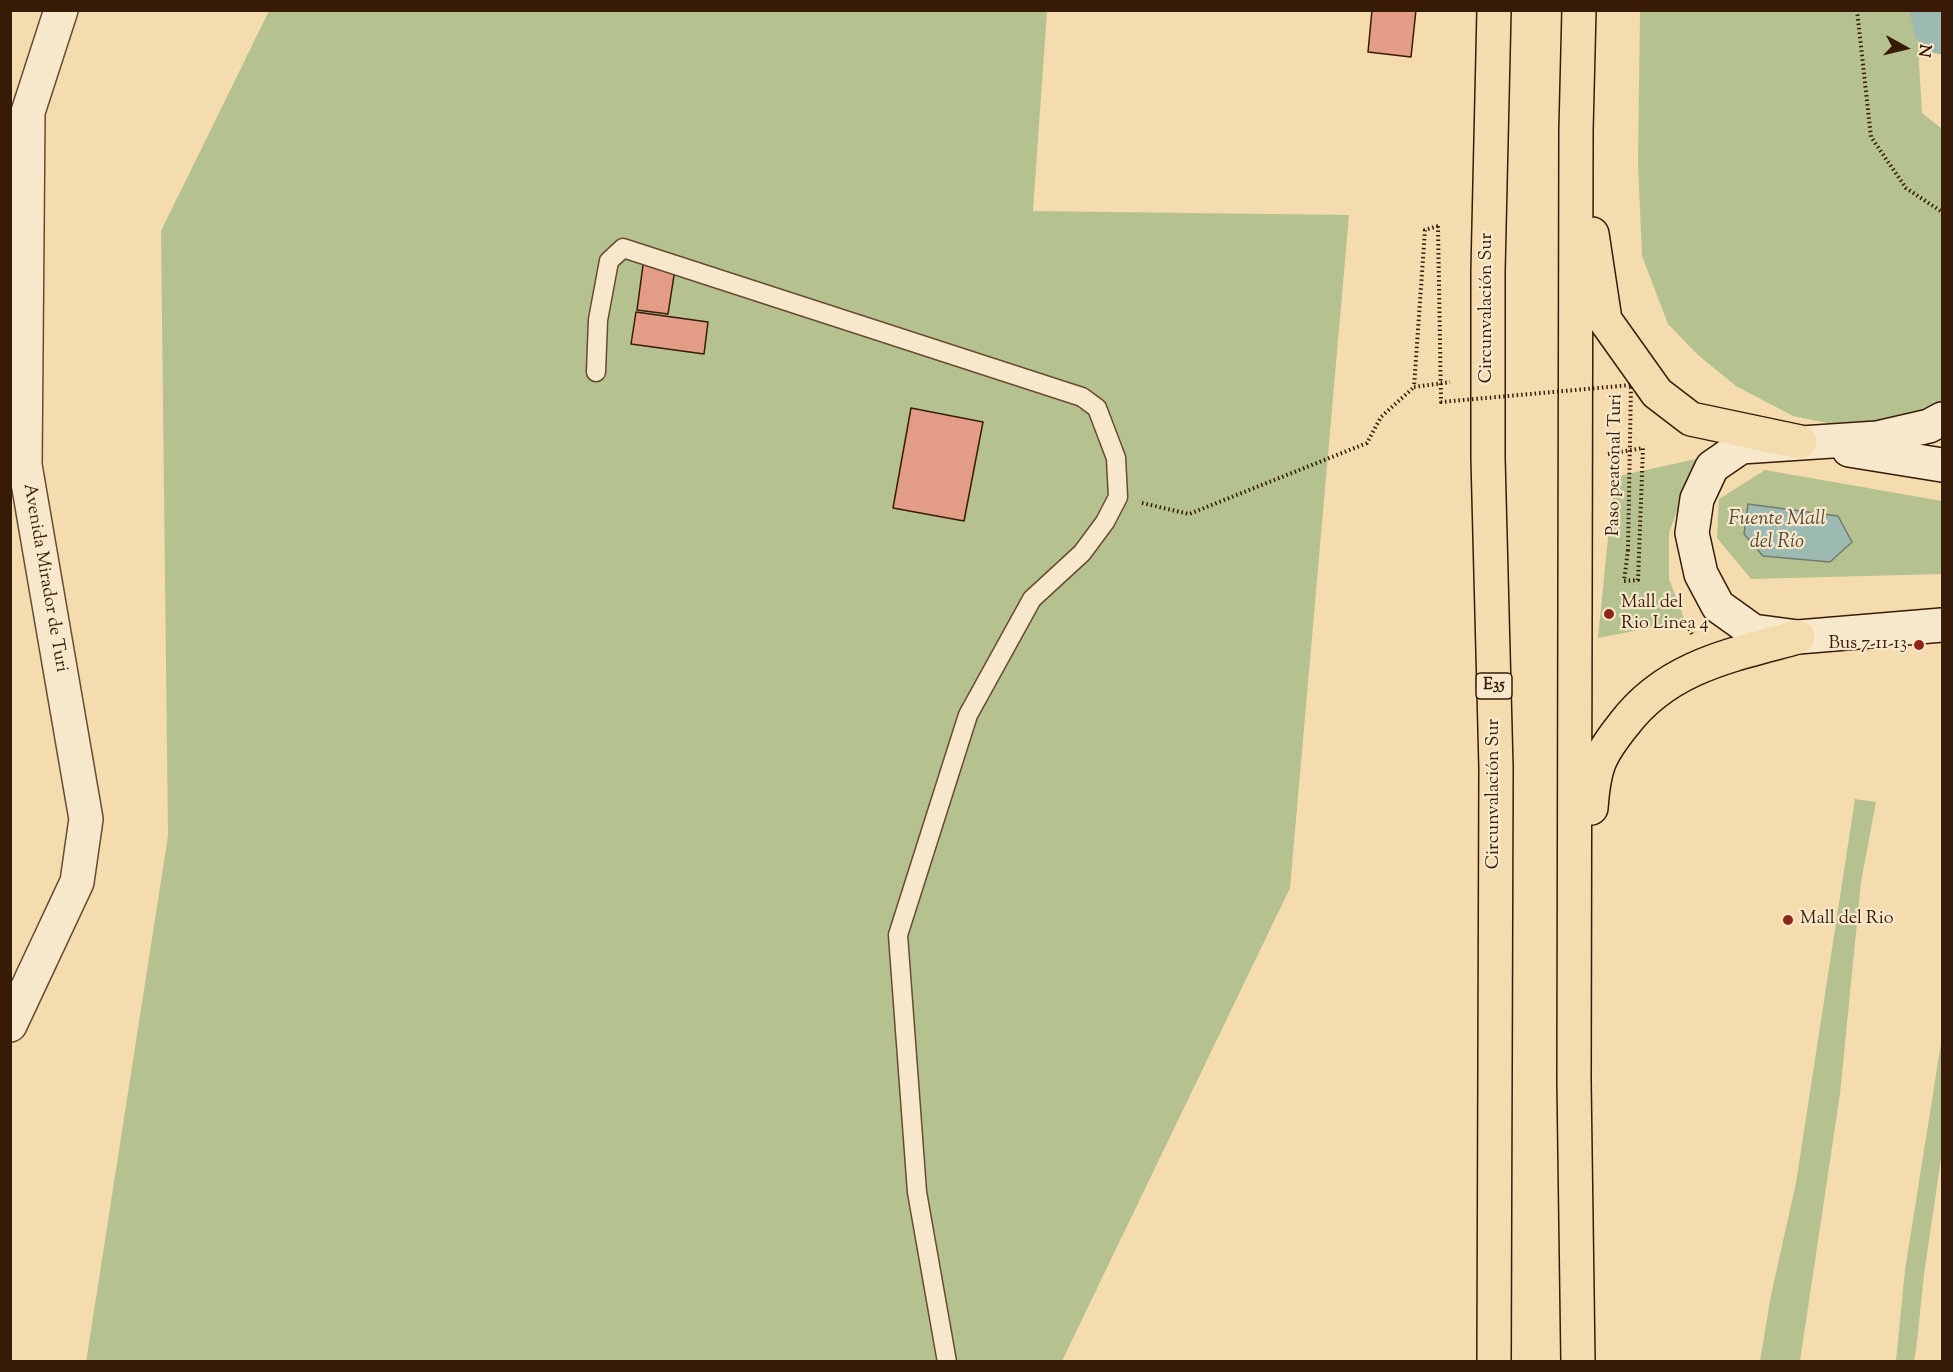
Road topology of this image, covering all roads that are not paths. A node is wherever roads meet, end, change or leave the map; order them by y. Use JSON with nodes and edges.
{"nodes":[{"id":1,"x":61,"y":10,"type":"edge"},
{"id":2,"x":1494,"y":10,"type":"edge"},
{"id":3,"x":1579,"y":10,"type":"edge"},
{"id":4,"x":1576,"y":130,"type":"junction"},
{"id":5,"x":596,"y":372,"type":"dead end"},
{"id":6,"x":1942,"y":418,"type":"edge"},
{"id":7,"x":1800,"y":442,"type":"junction"},
{"id":8,"x":1942,"y":465,"type":"edge"},
{"id":9,"x":1942,"y":625,"type":"edge"},
{"id":10,"x":1798,"y":637,"type":"junction"},
{"id":11,"x":1576,"y":931,"type":"junction"},
{"id":12,"x":10,"y":1025,"type":"edge"},
{"id":13,"x":947,"y":1362,"type":"edge"},
{"id":14,"x":1494,"y":1362,"type":"edge"},
{"id":15,"x":1578,"y":1362,"type":"edge"}],
"edges":[{"from":1,"to":12,"type":"street","name":"Avenida Mirador de Turi"},
{"from":2,"to":14,"type":"highway","name":"Circunvalación Sur","number":"E35"},
{"from":3,"to":4,"type":"highway"},
{"from":4,"to":7,"type":"highway"},
{"from":4,"to":11,"type":"highway"},
{"from":5,"to":13,"type":"lane"},
{"from":6,"to":7,"type":"street"},
{"from":7,"to":8,"type":"street"},
{"from":7,"to":10,"type":"street"},
{"from":9,"to":10,"type":"street"},
{"from":10,"to":11,"type":"highway"},
{"from":11,"to":15,"type":"highway"}]}
